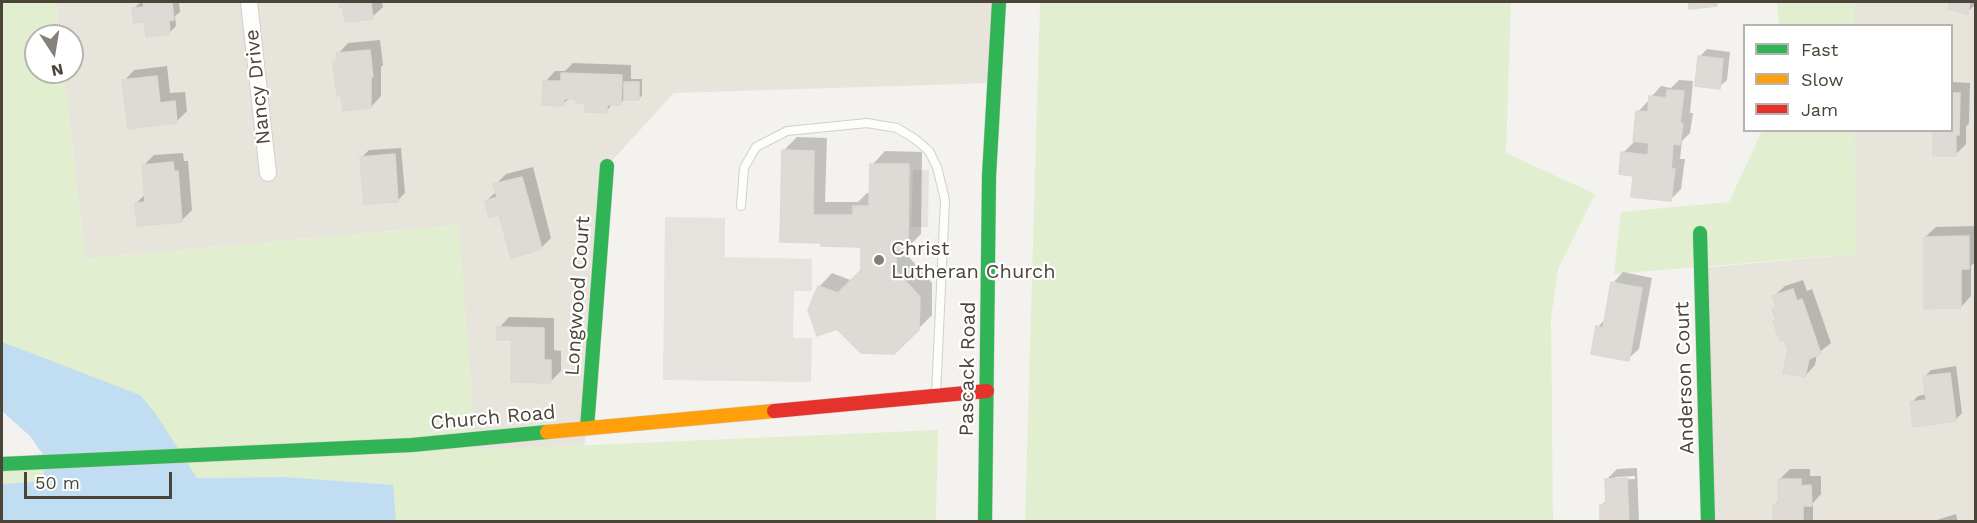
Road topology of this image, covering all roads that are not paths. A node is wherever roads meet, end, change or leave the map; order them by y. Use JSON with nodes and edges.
{"nodes":[{"id":1,"x":249,"y":2,"type":"edge"},
{"id":2,"x":999,"y":2,"type":"edge"},
{"id":3,"x":608,"y":166,"type":"dead end"},
{"id":4,"x":268,"y":173,"type":"dead end"},
{"id":5,"x":741,"y":206,"type":"dead end"},
{"id":6,"x":1700,"y":233,"type":"dead end"},
{"id":7,"x":987,"y":391,"type":"junction"},
{"id":8,"x":936,"y":395,"type":"junction"},
{"id":9,"x":588,"y":428,"type":"junction"},
{"id":10,"x":2,"y":464,"type":"edge"},
{"id":11,"x":985,"y":522,"type":"edge"},
{"id":12,"x":1708,"y":522,"type":"edge"}],
"edges":[{"from":1,"to":4,"type":"street","name":"Nancy Drive"},
{"from":2,"to":7,"type":"street","name":"Pascack Road"},
{"from":3,"to":9,"type":"street","name":"Longwood Court"},
{"from":5,"to":8,"type":"lane"},
{"from":6,"to":12,"type":"street","name":"Anderson Court"},
{"from":7,"to":8,"type":"street","name":"Church Road"},
{"from":7,"to":11,"type":"street","name":"Pascack Road"},
{"from":8,"to":9,"type":"street","name":"Church Road"},
{"from":9,"to":10,"type":"street","name":"Church Road"}]}
